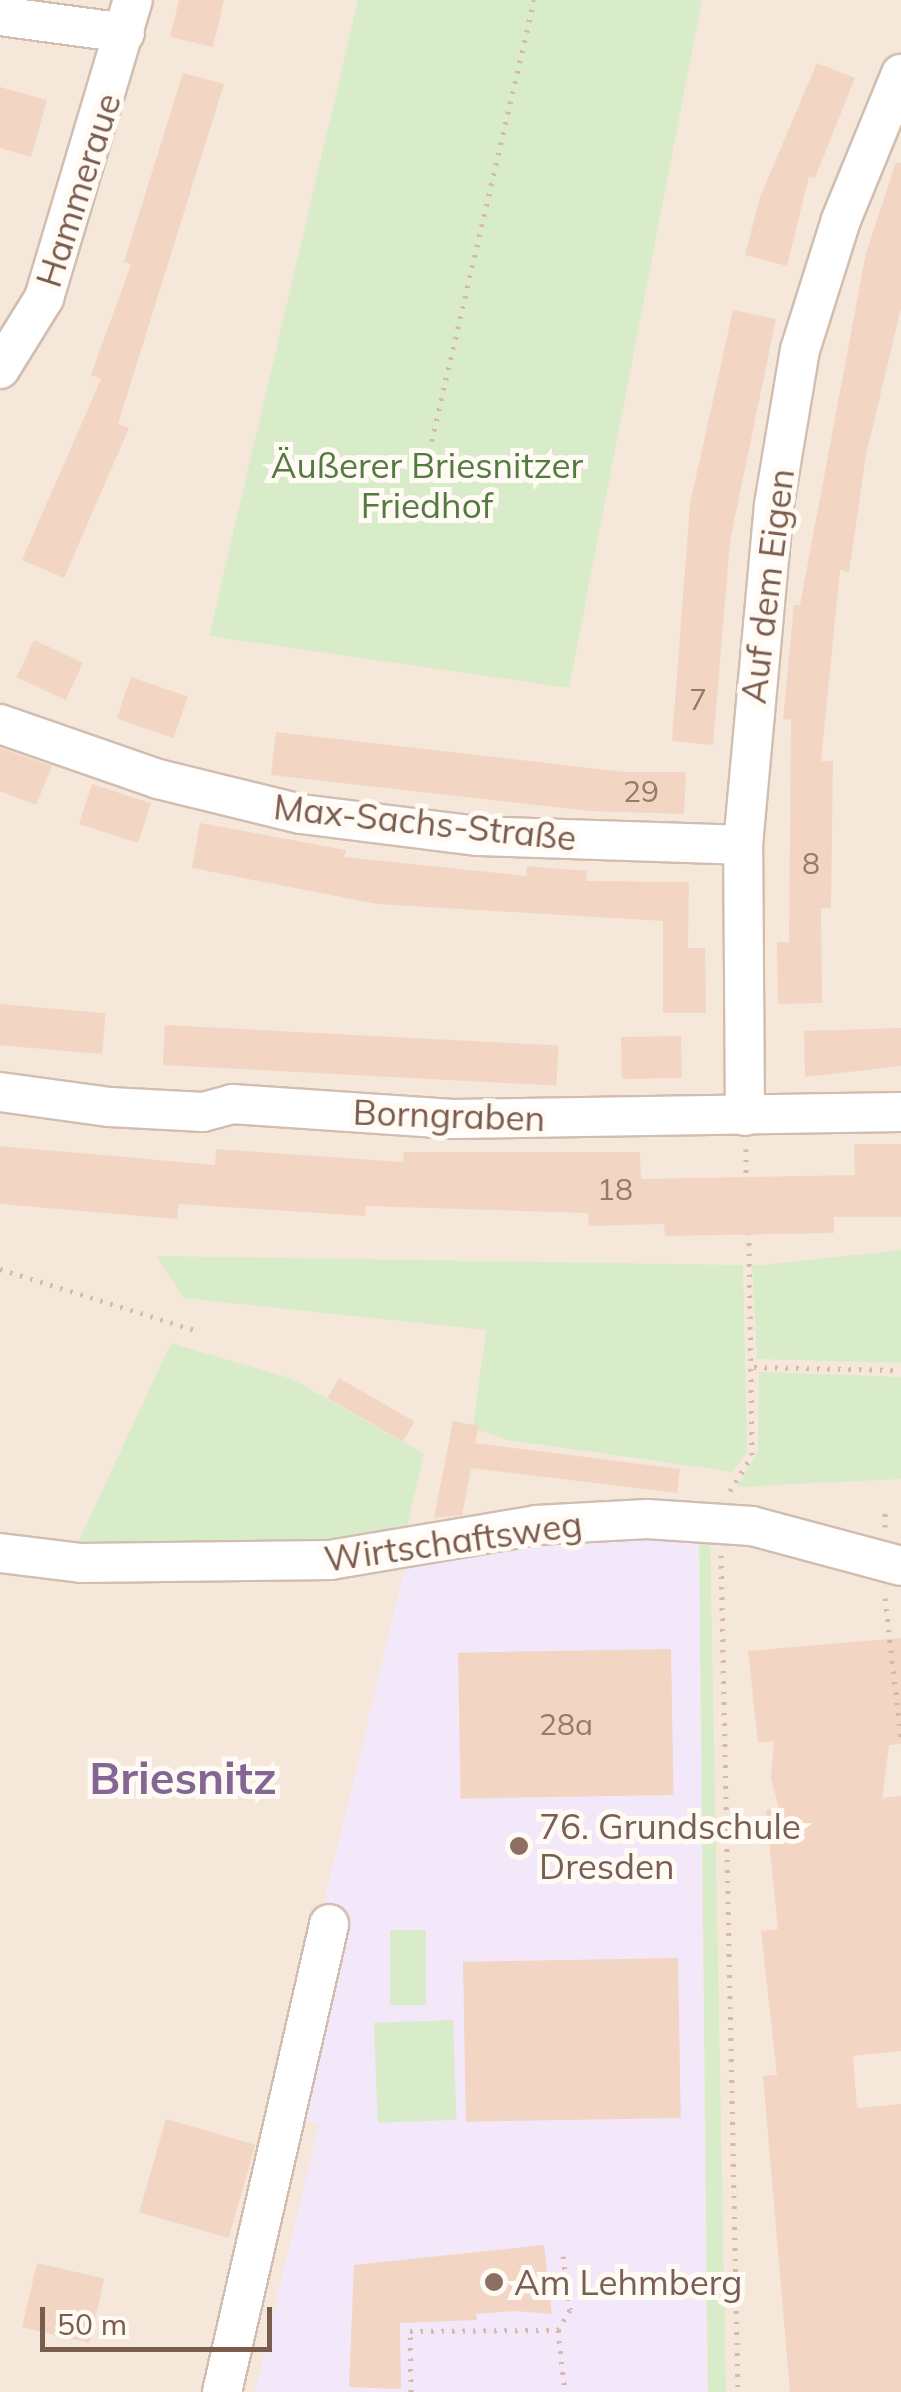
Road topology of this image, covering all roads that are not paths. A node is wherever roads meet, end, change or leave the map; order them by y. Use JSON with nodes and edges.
{"nodes":[{"id":1,"x":0,"y":16,"type":"edge"},
{"id":2,"x":129,"y":17,"type":"edge"},
{"id":3,"x":901,"y":74,"type":"edge"},
{"id":4,"x":0,"y":369,"type":"edge"},
{"id":5,"x":0,"y":724,"type":"edge"},
{"id":6,"x":742,"y":845,"type":"junction"},
{"id":7,"x":0,"y":1092,"type":"edge"},
{"id":8,"x":901,"y":1112,"type":"edge"},
{"id":9,"x":745,"y":1116,"type":"junction"},
{"id":10,"x":0,"y":1553,"type":"edge"},
{"id":11,"x":892,"y":1580,"type":"edge"},
{"id":12,"x":329,"y":1924,"type":"dead end"},
{"id":13,"x":222,"y":2392,"type":"edge"}],
"edges":[{"from":1,"to":2,"type":"street"},
{"from":2,"to":4,"type":"street","name":"Hammeraue"},
{"from":3,"to":6,"type":"street","name":"Auf dem Eigen"},
{"from":5,"to":6,"type":"street","name":"Max-Sachs-Straße"},
{"from":6,"to":9,"type":"street","name":"Auf dem Eigen"},
{"from":7,"to":9,"type":"street","name":"Borngraben"},
{"from":8,"to":9,"type":"street","name":"Borngraben"},
{"from":10,"to":11,"type":"street","name":"Wirtschaftsweg"},
{"from":12,"to":13,"type":"street"}]}
